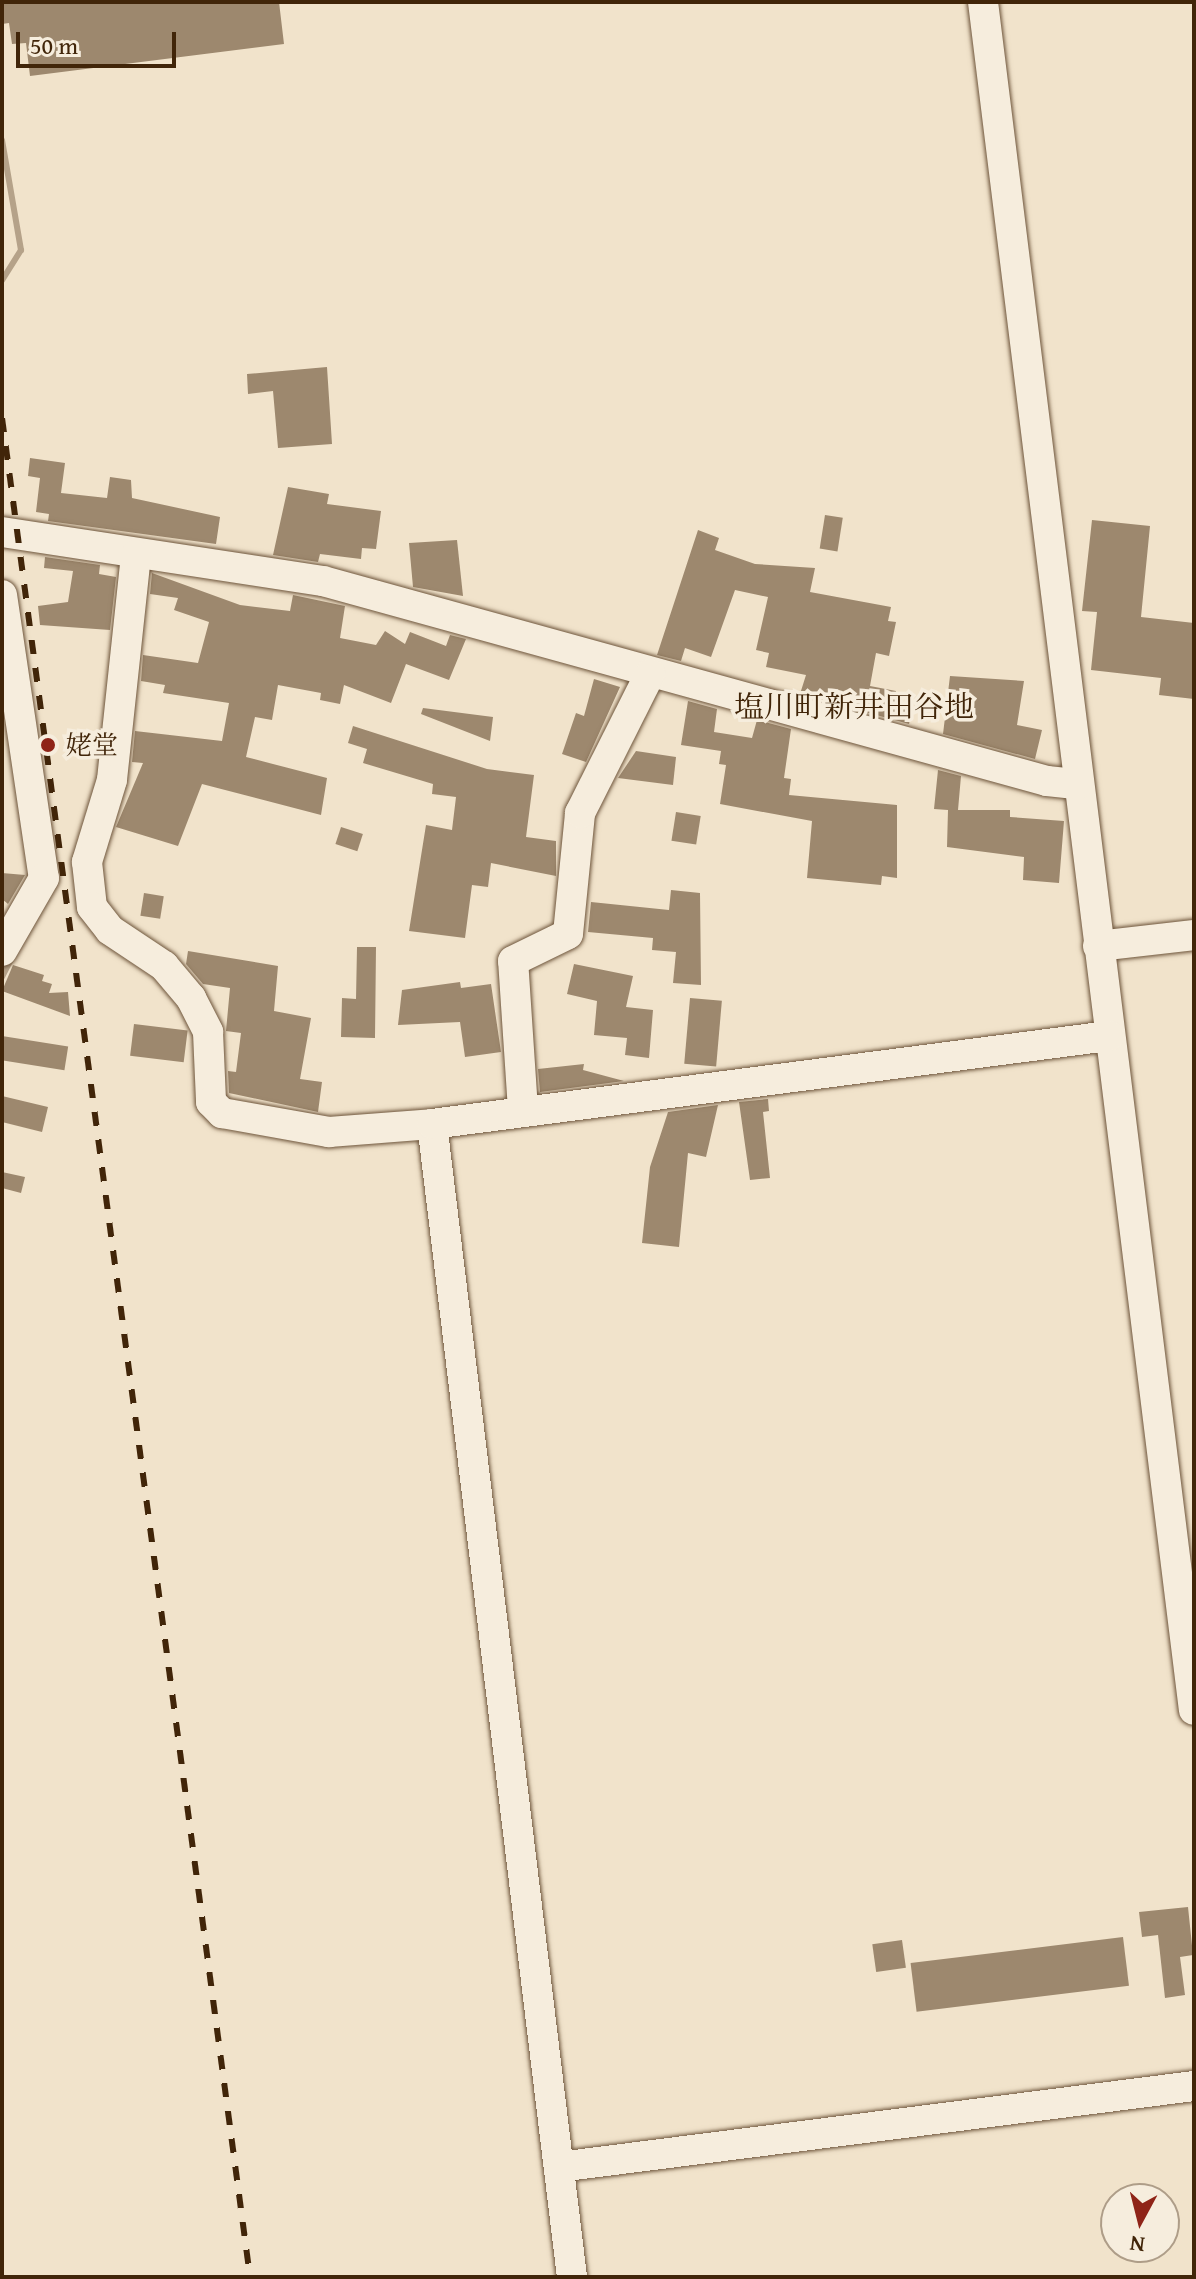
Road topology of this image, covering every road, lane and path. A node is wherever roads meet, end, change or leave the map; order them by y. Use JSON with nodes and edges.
{"nodes":[{"id":1,"x":983,"y":2,"type":"edge"},
{"id":2,"x":2,"y":532,"type":"edge"},
{"id":3,"x":136,"y":555,"type":"junction"},
{"id":4,"x":2,"y":595,"type":"edge"},
{"id":5,"x":650,"y":674,"type":"junction"},
{"id":6,"x":1078,"y":784,"type":"junction"},
{"id":7,"x":1194,"y":935,"type":"edge"},
{"id":8,"x":1098,"y":946,"type":"junction"},
{"id":9,"x":2,"y":951,"type":"edge"},
{"id":10,"x":1109,"y":1036,"type":"junction"},
{"id":11,"x":523,"y":1110,"type":"junction"},
{"id":12,"x":432,"y":1124,"type":"junction"},
{"id":13,"x":1194,"y":1710,"type":"edge"},
{"id":14,"x":1194,"y":2086,"type":"edge"},
{"id":15,"x":559,"y":2167,"type":"junction"},
{"id":16,"x":572,"y":2277,"type":"edge"}],
"edges":[{"from":1,"to":6,"type":"street"},
{"from":2,"to":3,"type":"street"},
{"from":3,"to":5,"type":"street"},
{"from":3,"to":12,"type":"street"},
{"from":4,"to":9,"type":"street"},
{"from":5,"to":6,"type":"street"},
{"from":5,"to":11,"type":"street"},
{"from":6,"to":8,"type":"street"},
{"from":7,"to":8,"type":"street"},
{"from":8,"to":10,"type":"street"},
{"from":10,"to":11,"type":"street"},
{"from":10,"to":13,"type":"street"},
{"from":11,"to":12,"type":"street"},
{"from":12,"to":15,"type":"street"},
{"from":14,"to":15,"type":"street"},
{"from":15,"to":16,"type":"street"}]}
